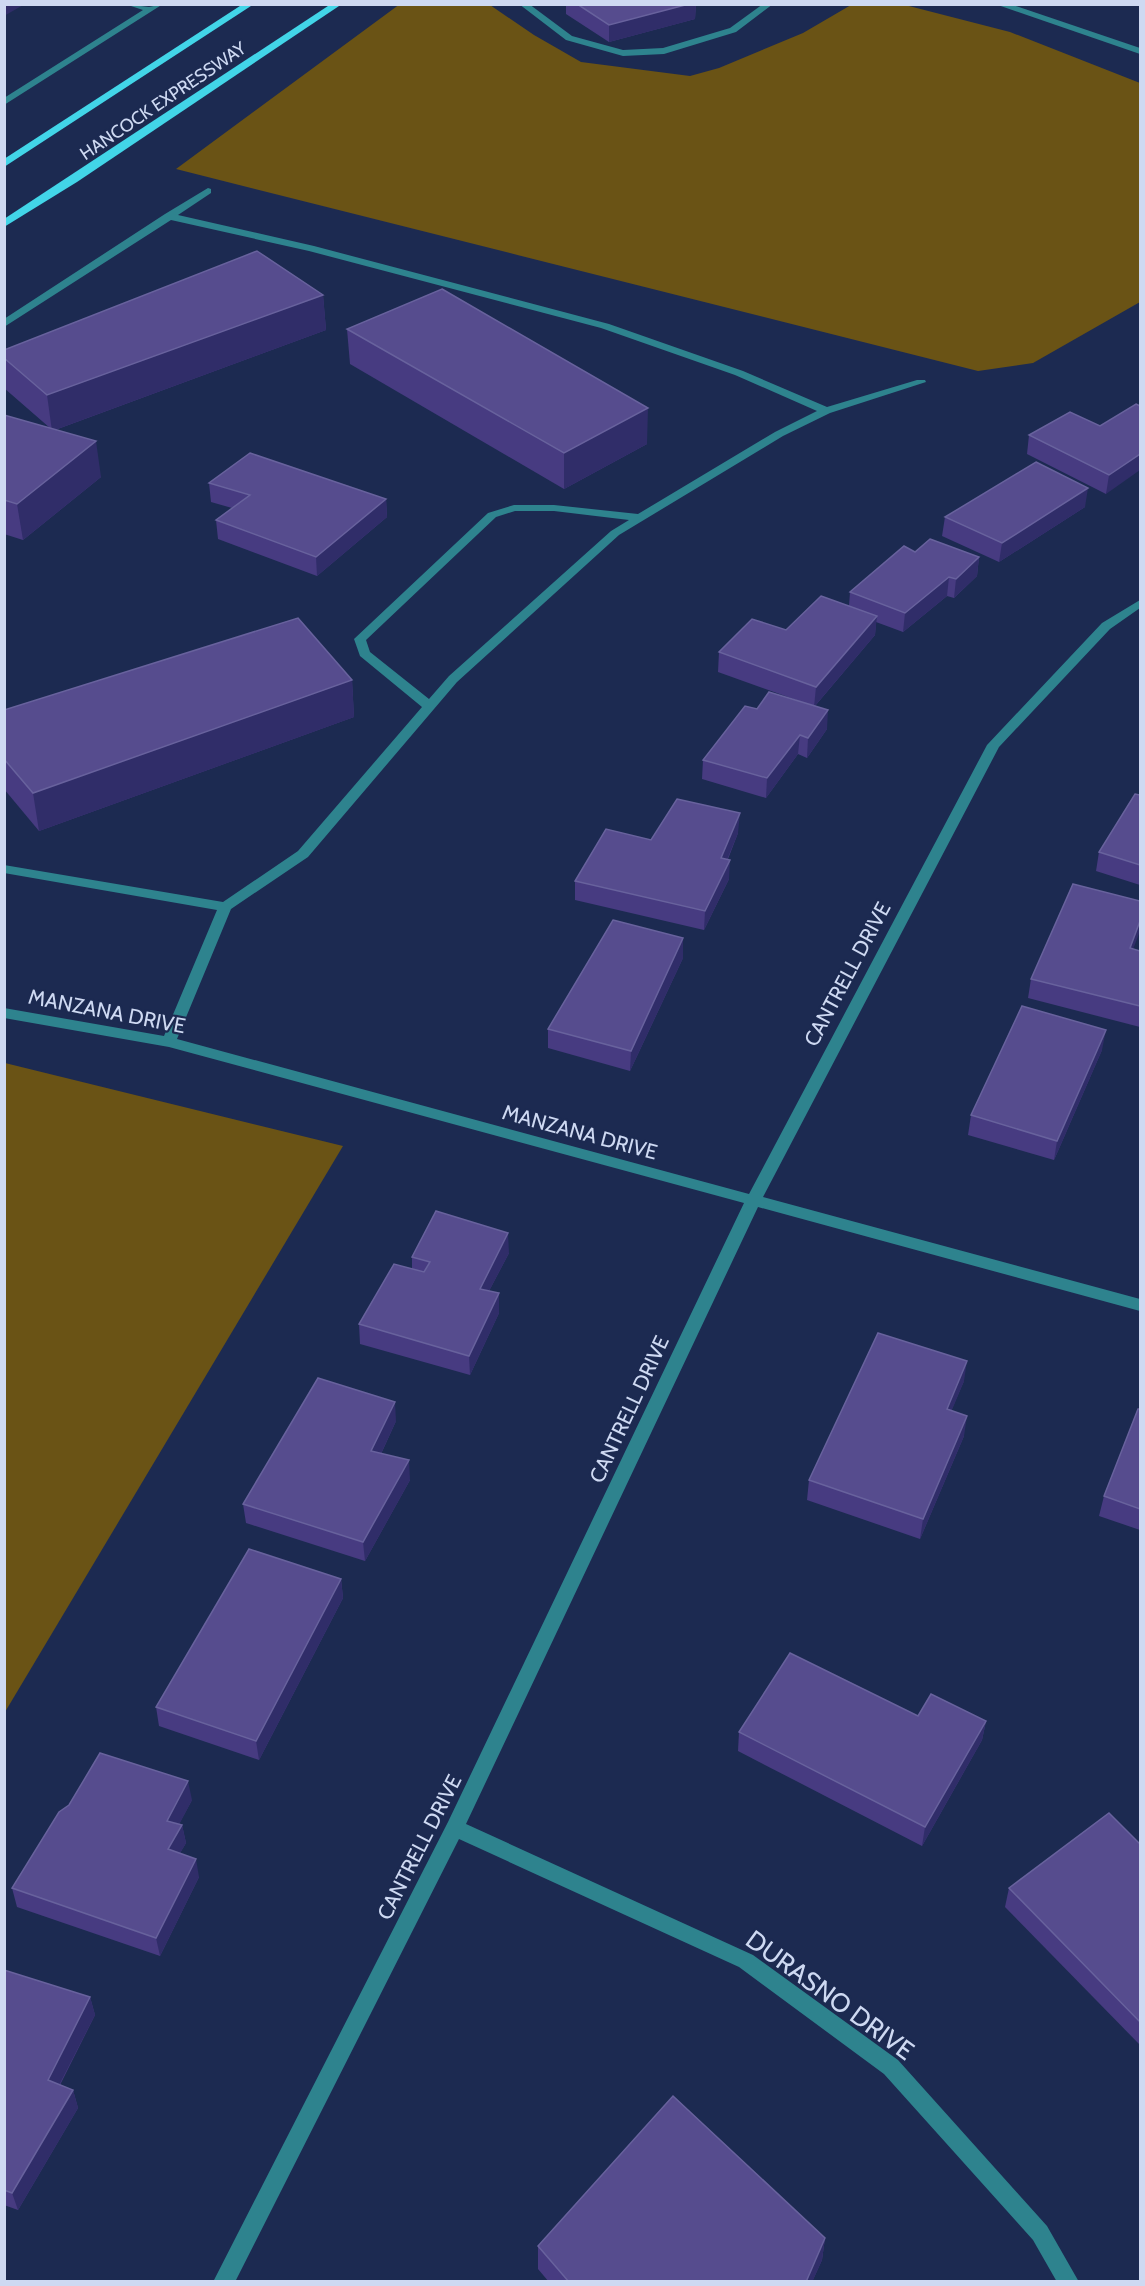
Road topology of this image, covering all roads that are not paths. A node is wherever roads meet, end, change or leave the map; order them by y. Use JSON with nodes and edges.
{"nodes":[{"id":1,"x":129,"y":4,"type":"edge"},
{"id":2,"x":250,"y":4,"type":"edge"},
{"id":3,"x":338,"y":4,"type":"edge"},
{"id":4,"x":523,"y":4,"type":"edge"},
{"id":5,"x":769,"y":4,"type":"edge"},
{"id":6,"x":999,"y":4,"type":"edge"},
{"id":7,"x":155,"y":7,"type":"edge"},
{"id":8,"x":1140,"y":51,"type":"edge"},
{"id":9,"x":4,"y":102,"type":"edge"},
{"id":10,"x":4,"y":164,"type":"edge"},
{"id":11,"x":208,"y":191,"type":"dead end"},
{"id":12,"x":168,"y":216,"type":"junction"},
{"id":13,"x":4,"y":224,"type":"edge"},
{"id":14,"x":4,"y":324,"type":"edge"},
{"id":15,"x":921,"y":382,"type":"dead end"},
{"id":16,"x":826,"y":411,"type":"junction"},
{"id":17,"x":643,"y":518,"type":"junction"},
{"id":18,"x":1140,"y":603,"type":"edge"},
{"id":19,"x":429,"y":706,"type":"junction"},
{"id":20,"x":4,"y":869,"type":"edge"},
{"id":21,"x":225,"y":907,"type":"junction"},
{"id":22,"x":4,"y":1013,"type":"edge"},
{"id":23,"x":169,"y":1042,"type":"junction"},
{"id":24,"x":753,"y":1201,"type":"junction"},
{"id":25,"x":1140,"y":1305,"type":"edge"},
{"id":26,"x":455,"y":1828,"type":"junction"},
{"id":27,"x":223,"y":2282,"type":"edge"},
{"id":28,"x":1069,"y":2282,"type":"edge"}],
"edges":[{"from":1,"to":7,"type":"street"},
{"from":2,"to":10,"type":"main road","name":"HANCOCK EXPRESSWAY"},
{"from":3,"to":13,"type":"main road","name":"HANCOCK EXPRESSWAY"},
{"from":4,"to":5,"type":"street"},
{"from":6,"to":8,"type":"street"},
{"from":7,"to":9,"type":"street"},
{"from":11,"to":12,"type":"street"},
{"from":12,"to":14,"type":"street"},
{"from":12,"to":16,"type":"street"},
{"from":15,"to":16,"type":"street"},
{"from":16,"to":17,"type":"street"},
{"from":17,"to":19,"type":"street"},
{"from":17,"to":19,"type":"street"},
{"from":18,"to":24,"type":"street","name":"CANTRELL DRIVE"},
{"from":19,"to":21,"type":"street"},
{"from":20,"to":21,"type":"street"},
{"from":21,"to":23,"type":"street"},
{"from":22,"to":23,"type":"street","name":"MANZANA DRIVE"},
{"from":23,"to":24,"type":"street","name":"MANZANA DRIVE"},
{"from":24,"to":25,"type":"street","name":"MANZANA DRIVE"},
{"from":24,"to":26,"type":"street","name":"CANTRELL DRIVE"},
{"from":26,"to":27,"type":"street","name":"CANTRELL DRIVE"},
{"from":26,"to":28,"type":"street","name":"DURASNO DRIVE"}]}
